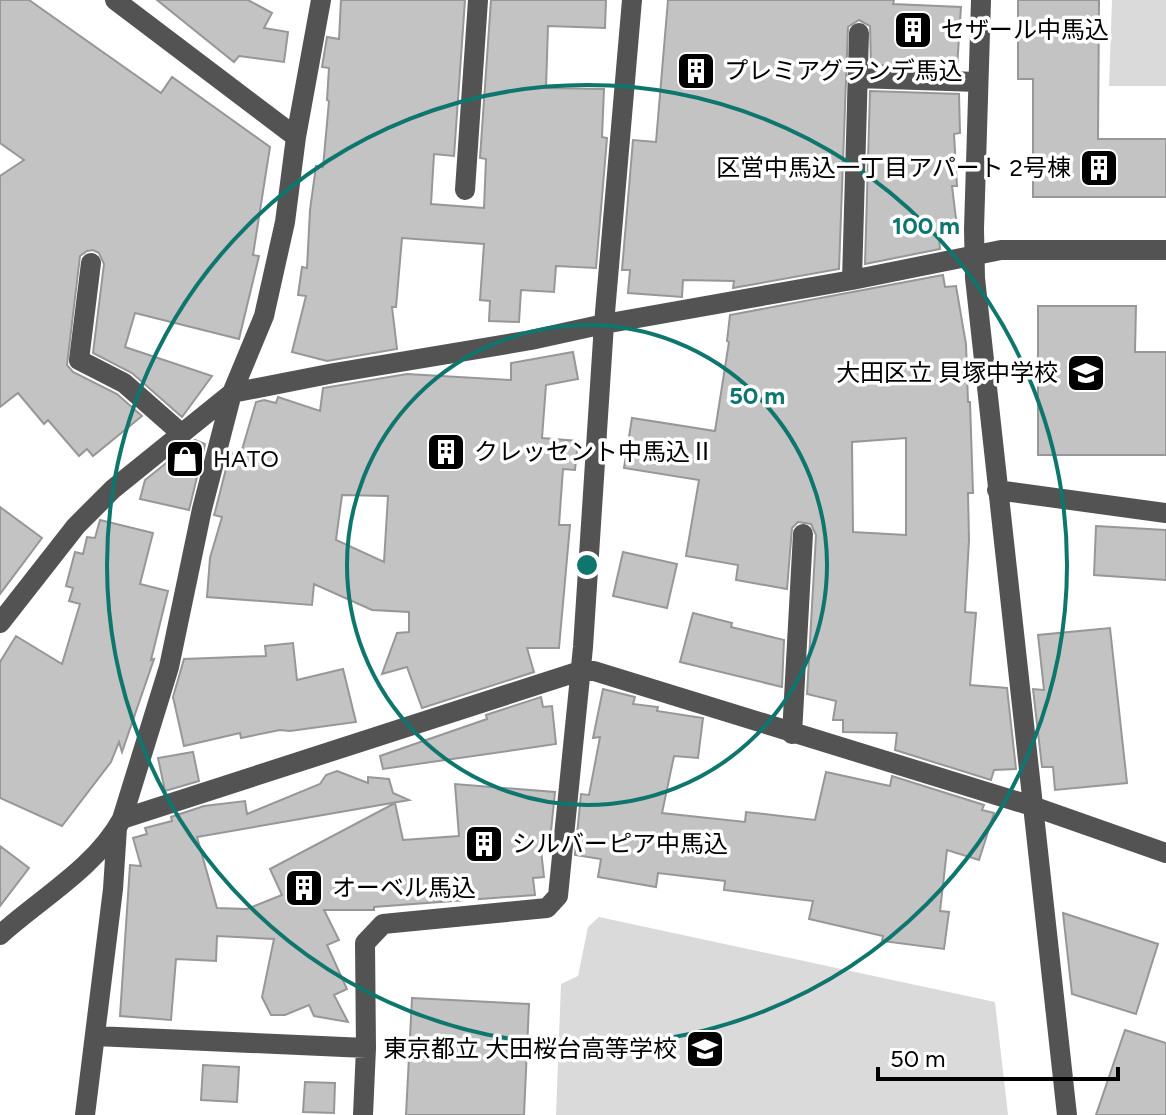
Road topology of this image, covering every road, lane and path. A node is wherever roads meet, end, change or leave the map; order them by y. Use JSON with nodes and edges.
{"nodes":[{"id":1,"x":115,"y":0,"type":"edge"},
{"id":2,"x":321,"y":0,"type":"edge"},
{"id":3,"x":478,"y":0,"type":"edge"},
{"id":4,"x":632,"y":0,"type":"edge"},
{"id":5,"x":981,"y":0,"type":"edge"},
{"id":6,"x":859,"y":33,"type":"dead end"},
{"id":7,"x":857,"y":78,"type":"junction"},
{"id":8,"x":978,"y":82,"type":"junction"},
{"id":9,"x":296,"y":137,"type":"junction"},
{"id":10,"x":465,"y":190,"type":"dead end"},
{"id":11,"x":1166,"y":250,"type":"edge"},
{"id":12,"x":974,"y":254,"type":"junction"},
{"id":13,"x":91,"y":263,"type":"dead end"},
{"id":14,"x":852,"y":280,"type":"junction"},
{"id":15,"x":604,"y":324,"type":"junction"},
{"id":16,"x":232,"y":393,"type":"junction"},
{"id":17,"x":182,"y":434,"type":"junction"},
{"id":18,"x":997,"y":490,"type":"junction"},
{"id":19,"x":1166,"y":513,"type":"edge"},
{"id":20,"x":803,"y":534,"type":"dead end"},
{"id":21,"x":0,"y":623,"type":"edge"},
{"id":22,"x":580,"y":671,"type":"junction"},
{"id":23,"x":792,"y":734,"type":"junction"},
{"id":24,"x":1032,"y":806,"type":"junction"},
{"id":25,"x":119,"y":824,"type":"junction"},
{"id":26,"x":1166,"y":853,"type":"edge"},
{"id":27,"x":0,"y":935,"type":"edge"},
{"id":28,"x":95,"y":1036,"type":"junction"},
{"id":29,"x":366,"y":1048,"type":"junction"},
{"id":30,"x":85,"y":1115,"type":"edge"},
{"id":31,"x":363,"y":1115,"type":"edge"},
{"id":32,"x":1067,"y":1115,"type":"edge"}],
"edges":[{"from":1,"to":9,"type":"street"},
{"from":2,"to":9,"type":"street"},
{"from":3,"to":10,"type":"street"},
{"from":4,"to":15,"type":"street"},
{"from":5,"to":8,"type":"street"},
{"from":6,"to":7,"type":"street"},
{"from":7,"to":8,"type":"street"},
{"from":7,"to":14,"type":"street"},
{"from":8,"to":12,"type":"street"},
{"from":9,"to":16,"type":"street"},
{"from":11,"to":12,"type":"street"},
{"from":12,"to":14,"type":"street"},
{"from":12,"to":18,"type":"street"},
{"from":13,"to":17,"type":"street"},
{"from":14,"to":15,"type":"street"},
{"from":15,"to":16,"type":"street"},
{"from":15,"to":22,"type":"street"},
{"from":16,"to":17,"type":"street"},
{"from":16,"to":25,"type":"street"},
{"from":17,"to":21,"type":"street"},
{"from":18,"to":19,"type":"street"},
{"from":18,"to":24,"type":"street"},
{"from":20,"to":23,"type":"street"},
{"from":22,"to":23,"type":"street"},
{"from":22,"to":25,"type":"street"},
{"from":22,"to":29,"type":"street"},
{"from":23,"to":24,"type":"street"},
{"from":24,"to":26,"type":"street"},
{"from":24,"to":32,"type":"street"},
{"from":25,"to":27,"type":"street"},
{"from":25,"to":28,"type":"street"},
{"from":28,"to":29,"type":"street"},
{"from":28,"to":30,"type":"street"},
{"from":29,"to":31,"type":"street"}]}
